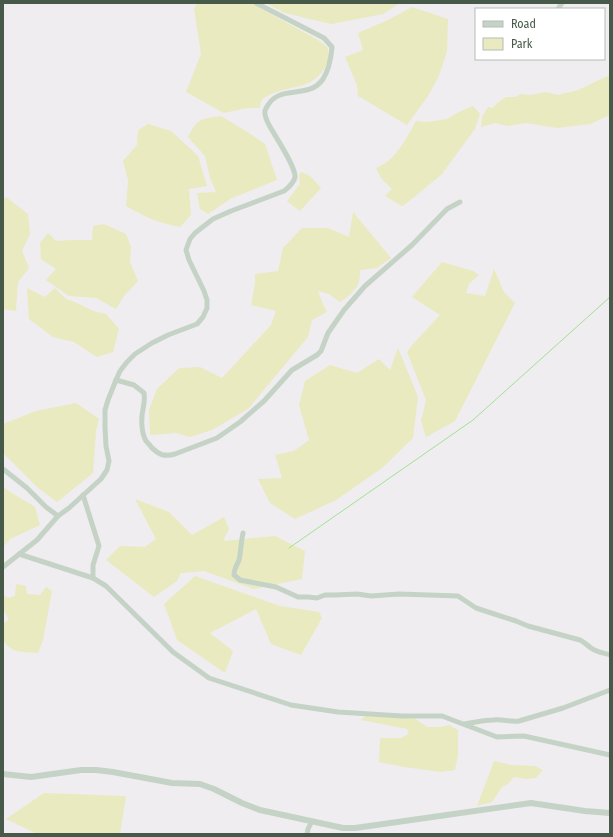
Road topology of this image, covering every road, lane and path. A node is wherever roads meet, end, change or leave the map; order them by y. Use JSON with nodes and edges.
{"nodes":[{"id":1,"x":256,"y":3,"type":"edge"},
{"id":2,"x":460,"y":202,"type":"dead end"},
{"id":3,"x":116,"y":380,"type":"junction"},
{"id":4,"x":3,"y":469,"type":"edge"},
{"id":5,"x":83,"y":495,"type":"junction"},
{"id":6,"x":58,"y":516,"type":"junction"},
{"id":7,"x":243,"y":533,"type":"dead end"},
{"id":8,"x":19,"y":554,"type":"junction"},
{"id":9,"x":3,"y":567,"type":"edge"},
{"id":10,"x":93,"y":578,"type":"junction"},
{"id":11,"x":610,"y":655,"type":"edge"},
{"id":12,"x":610,"y":690,"type":"edge"},
{"id":13,"x":463,"y":725,"type":"junction"},
{"id":14,"x":610,"y":755,"type":"edge"},
{"id":15,"x":3,"y":774,"type":"edge"},
{"id":16,"x":610,"y":813,"type":"edge"},
{"id":17,"x":312,"y":821,"type":"junction"},
{"id":18,"x":307,"y":834,"type":"edge"}],
"edges":[{"from":1,"to":3,"type":"street"},
{"from":2,"to":3,"type":"street"},
{"from":3,"to":5,"type":"street"},
{"from":4,"to":6,"type":"street"},
{"from":5,"to":6,"type":"street"},
{"from":5,"to":10,"type":"street"},
{"from":6,"to":8,"type":"street"},
{"from":7,"to":11,"type":"street"},
{"from":8,"to":9,"type":"street"},
{"from":8,"to":10,"type":"street"},
{"from":10,"to":13,"type":"street"},
{"from":12,"to":13,"type":"street"},
{"from":13,"to":14,"type":"street"},
{"from":15,"to":17,"type":"street"},
{"from":16,"to":17,"type":"street"},
{"from":17,"to":18,"type":"street"}]}
